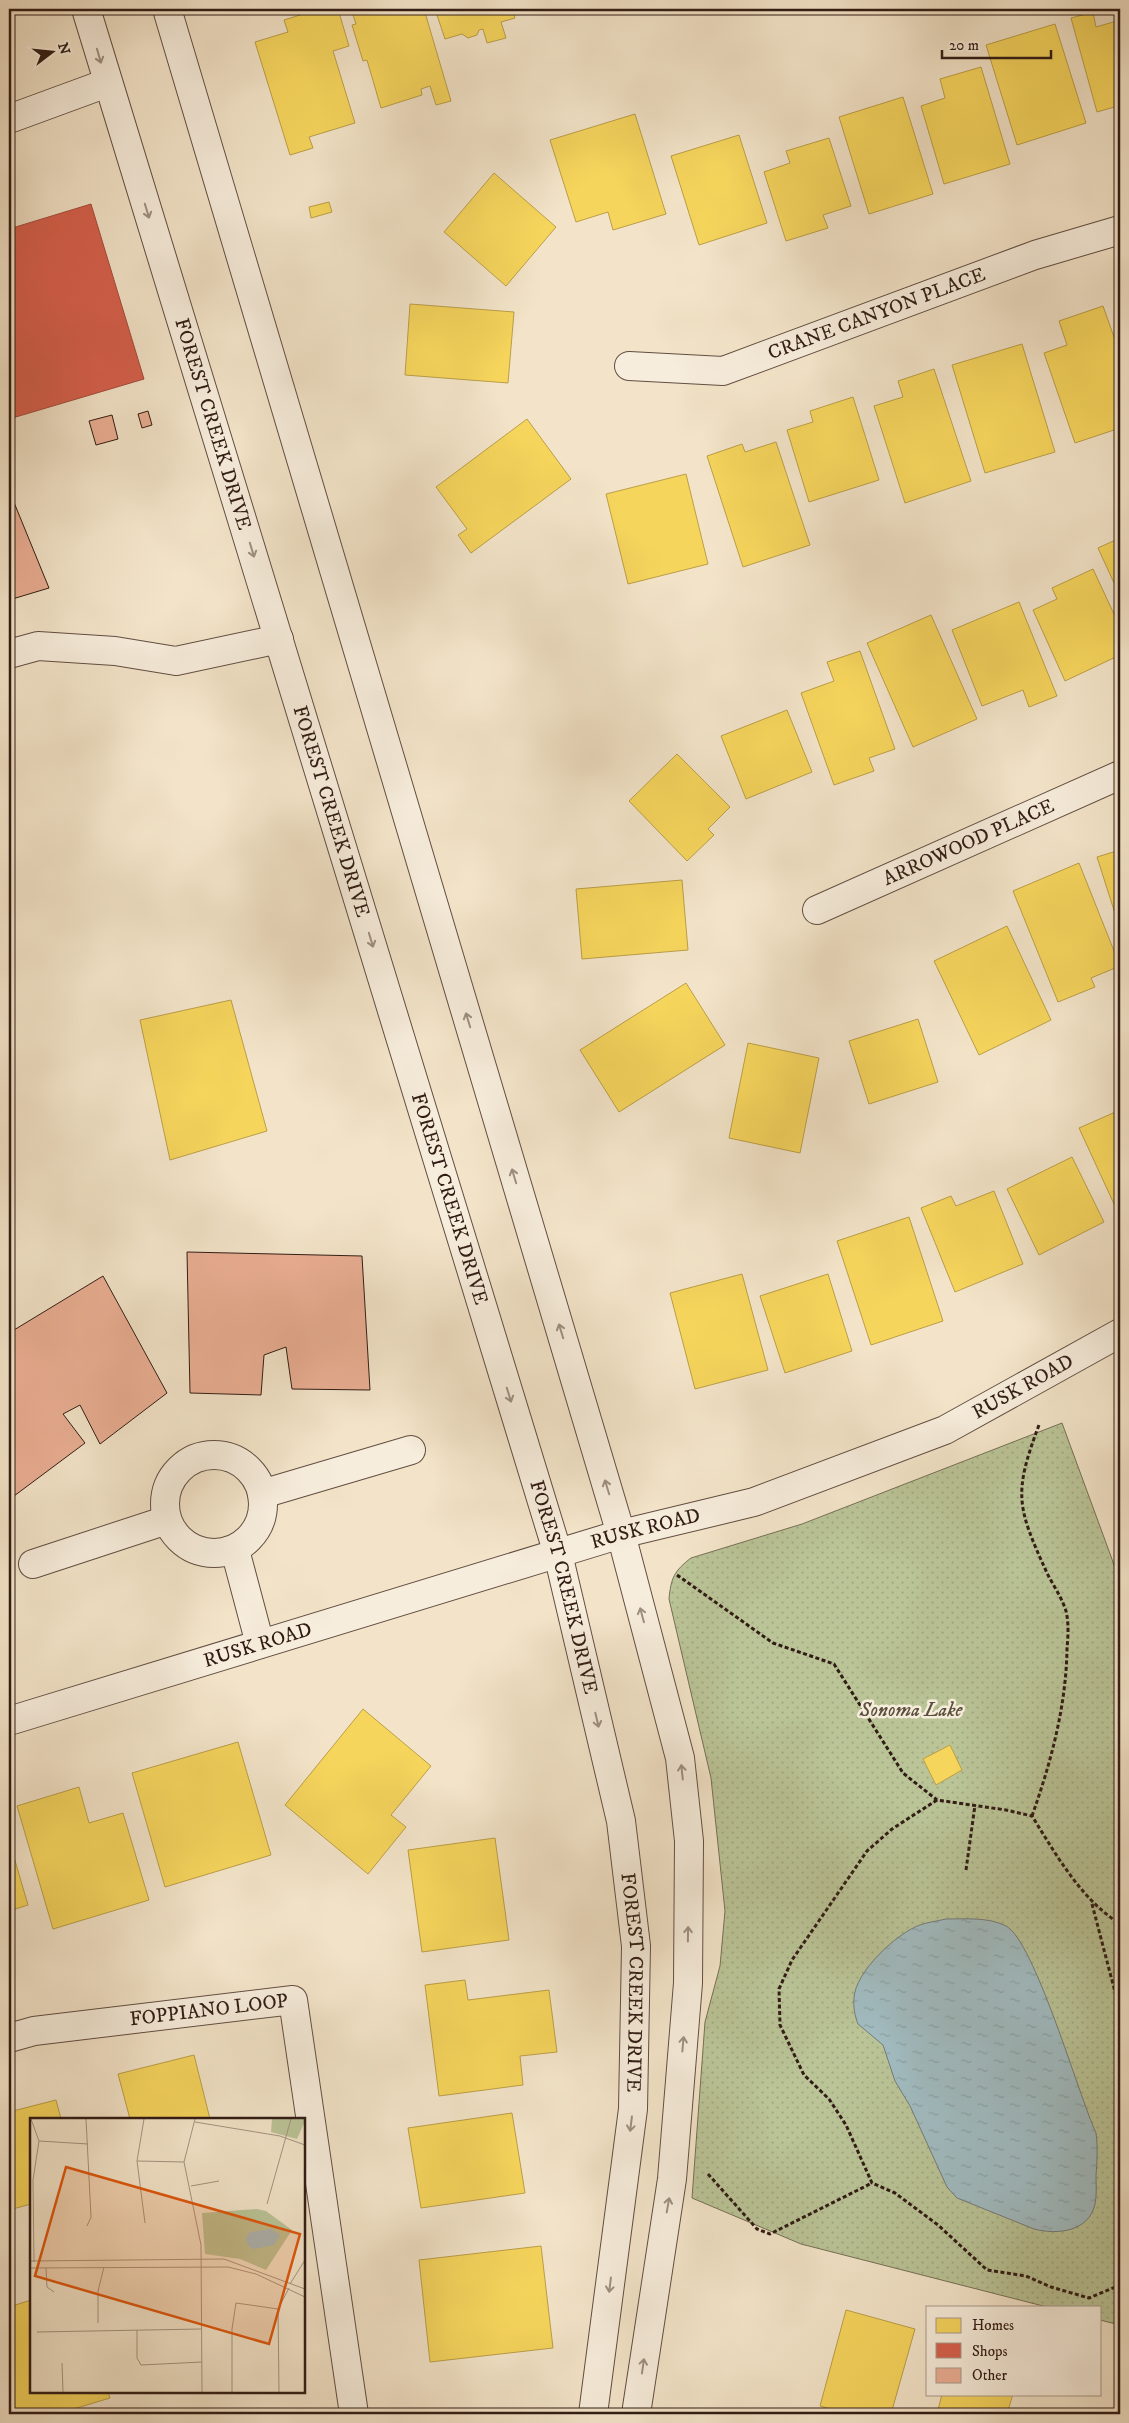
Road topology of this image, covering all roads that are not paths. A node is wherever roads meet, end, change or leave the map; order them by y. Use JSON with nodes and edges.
{"nodes":[{"id":1,"x":86,"y":9,"type":"edge"},
{"id":2,"x":167,"y":9,"type":"edge"},
{"id":3,"x":108,"y":83,"type":"junction"},
{"id":4,"x":9,"y":119,"type":"edge"},
{"id":5,"x":1120,"y":230,"type":"edge"},
{"id":6,"x":629,"y":366,"type":"dead end"},
{"id":7,"x":279,"y":639,"type":"junction"},
{"id":8,"x":9,"y":654,"type":"edge"},
{"id":9,"x":1120,"y":774,"type":"edge"},
{"id":10,"x":817,"y":910,"type":"dead end"},
{"id":11,"x":1120,"y":1333,"type":"edge"},
{"id":12,"x":411,"y":1450,"type":"dead end"},
{"id":13,"x":262,"y":1494,"type":"junction"},
{"id":14,"x":167,"y":1520,"type":"junction"},
{"id":15,"x":621,"y":1534,"type":"junction"},
{"id":16,"x":235,"y":1550,"type":"junction"},
{"id":17,"x":558,"y":1554,"type":"junction"},
{"id":18,"x":33,"y":1564,"type":"dead end"},
{"id":19,"x":260,"y":1644,"type":"junction"},
{"id":20,"x":9,"y":1721,"type":"edge"},
{"id":21,"x":9,"y":2038,"type":"edge"},
{"id":22,"x":354,"y":2414,"type":"edge"},
{"id":23,"x":593,"y":2414,"type":"edge"},
{"id":24,"x":636,"y":2414,"type":"edge"}],
"edges":[{"from":1,"to":3,"type":"street","name":"FOREST CREEK DRIVE","one_way":true},
{"from":15,"to":2,"type":"street","one_way":true},
{"from":3,"to":4,"type":"street"},
{"from":3,"to":7,"type":"street","name":"FOREST CREEK DRIVE","one_way":true},
{"from":5,"to":6,"type":"street","name":"CRANE CANYON PLACE"},
{"from":7,"to":8,"type":"street"},
{"from":7,"to":17,"type":"street","name":"FOREST CREEK DRIVE","one_way":true},
{"from":9,"to":10,"type":"street","name":"ARROWOOD PLACE"},
{"from":11,"to":15,"type":"street","name":"RUSK ROAD"},
{"from":12,"to":13,"type":"street"},
{"from":13,"to":14,"type":"street"},
{"from":13,"to":16,"type":"street"},
{"from":14,"to":16,"type":"street"},
{"from":14,"to":18,"type":"street"},
{"from":15,"to":17,"type":"street","name":"RUSK ROAD"},
{"from":24,"to":15,"type":"street","one_way":true},
{"from":16,"to":19,"type":"street"},
{"from":17,"to":19,"type":"street","name":"RUSK ROAD"},
{"from":17,"to":23,"type":"street","name":"FOREST CREEK DRIVE","one_way":true},
{"from":19,"to":20,"type":"street","name":"RUSK ROAD"},
{"from":21,"to":22,"type":"street","name":"FOPPIANO LOOP"}]}
